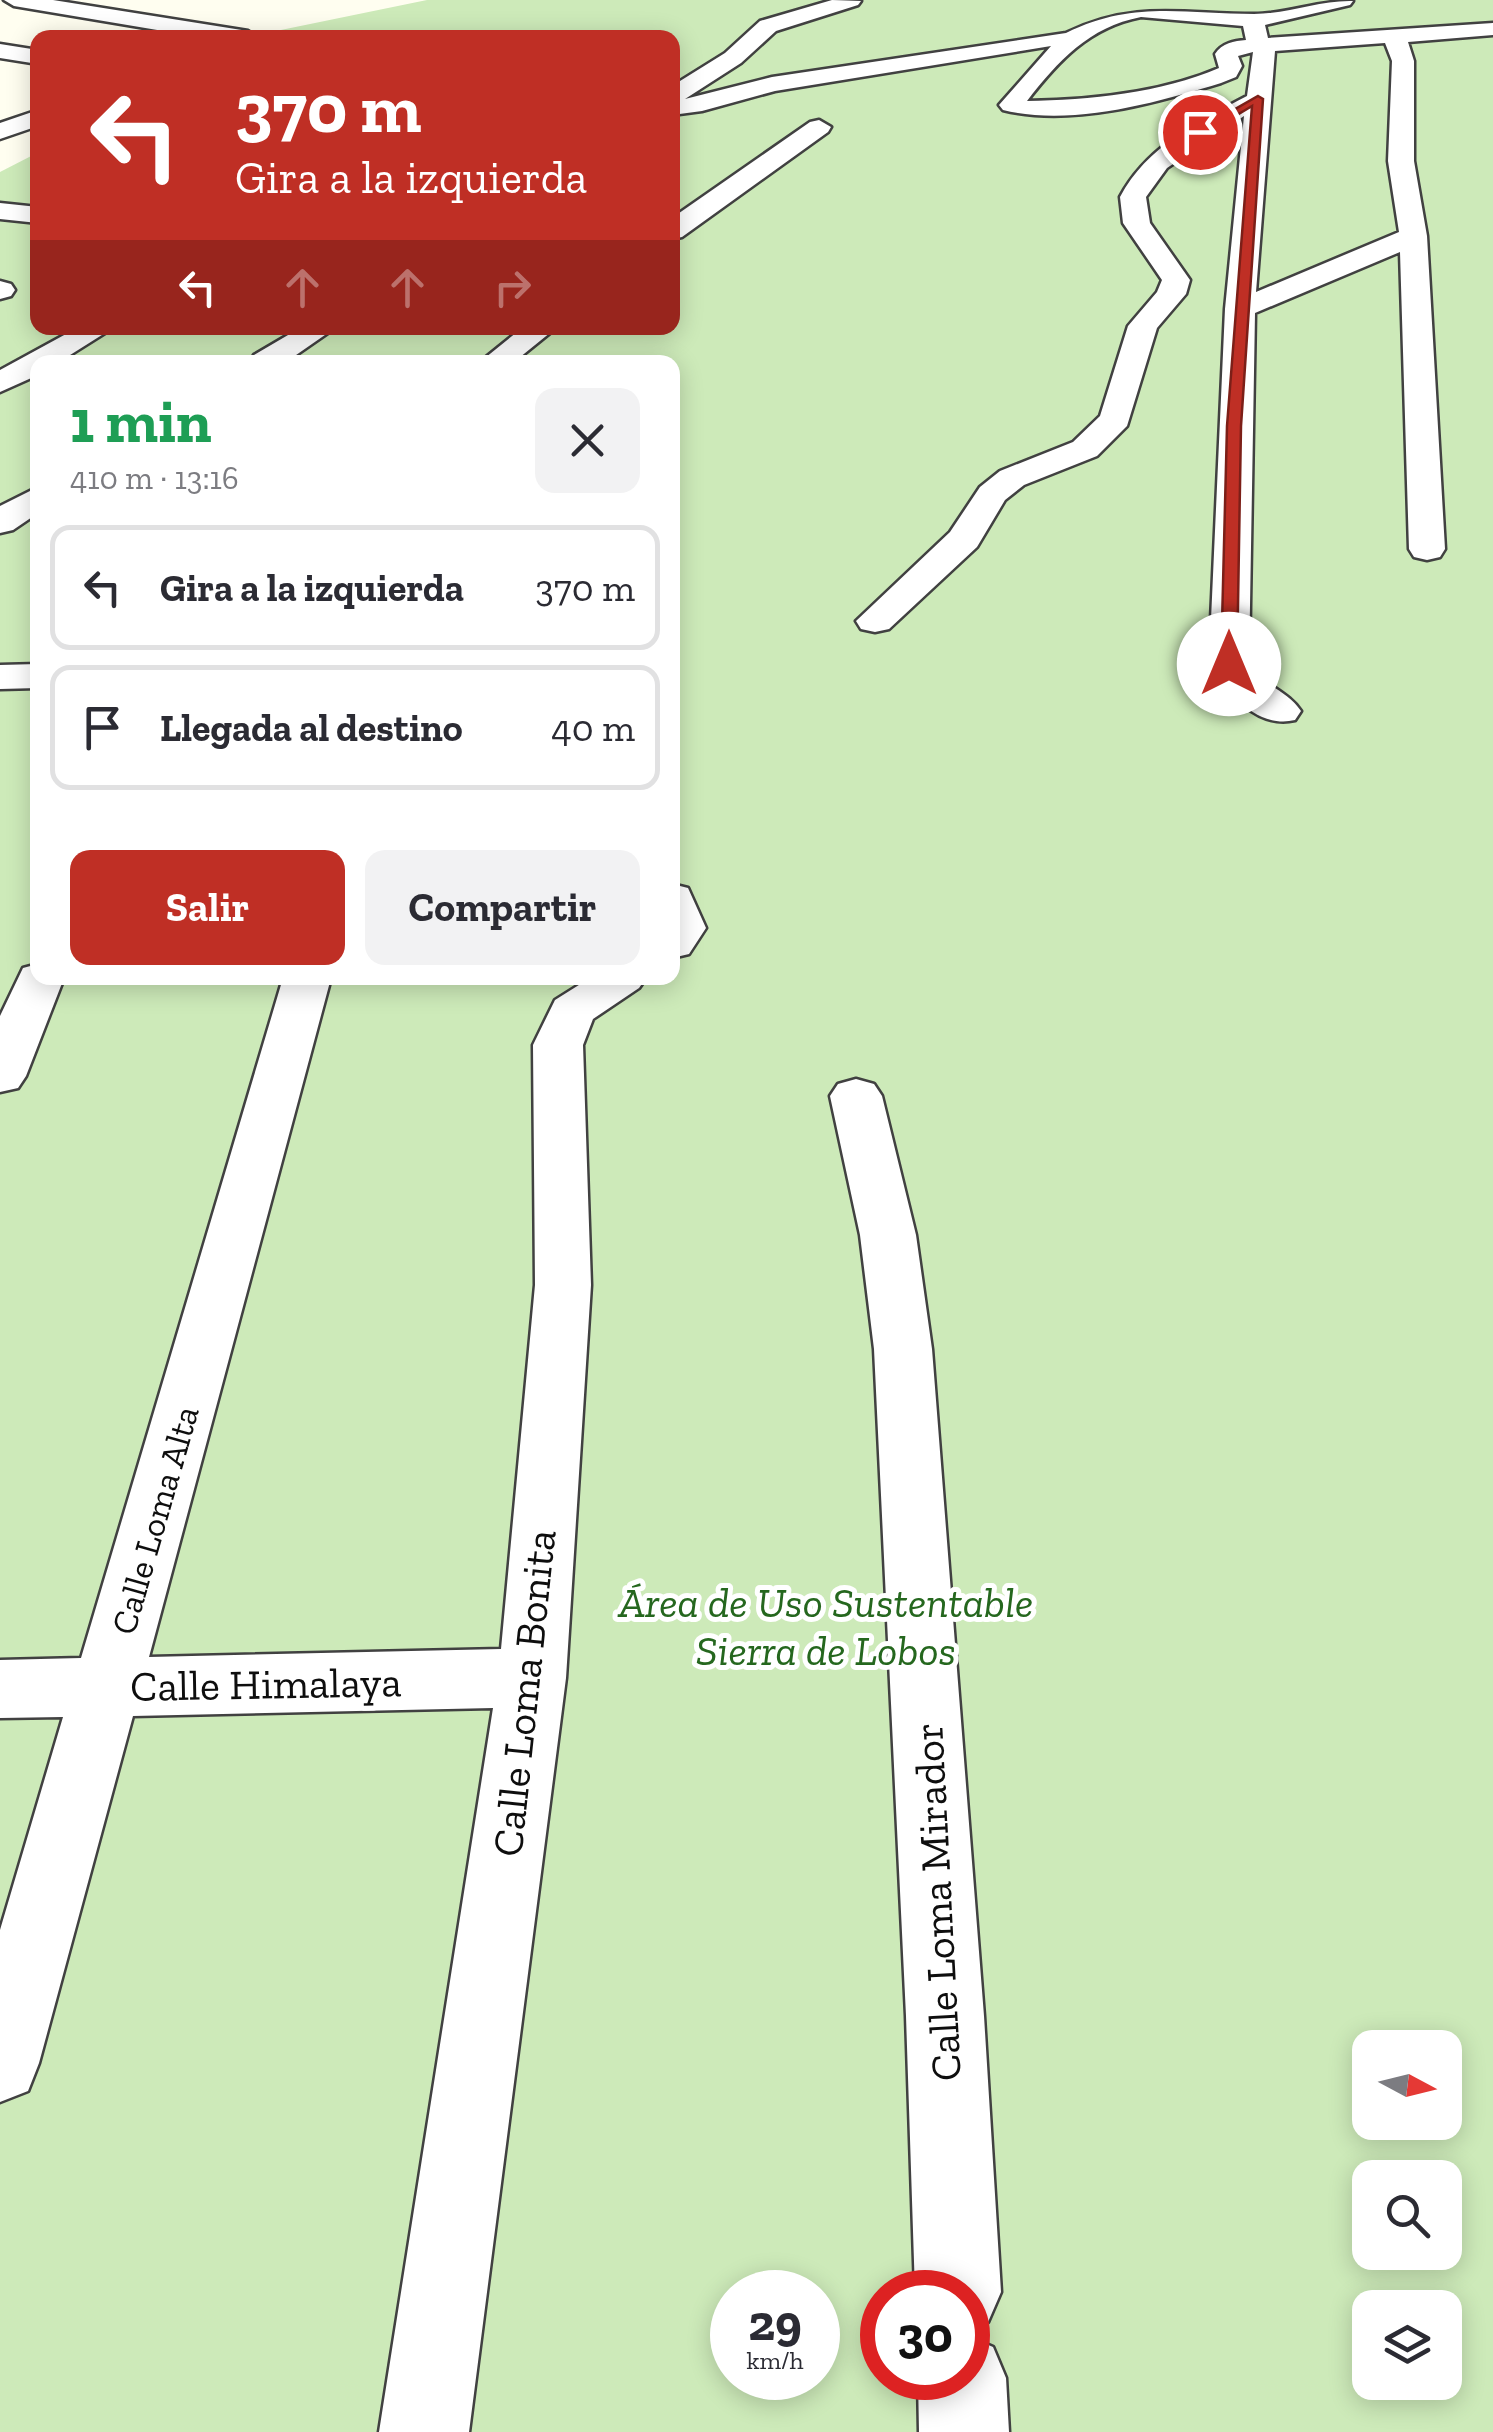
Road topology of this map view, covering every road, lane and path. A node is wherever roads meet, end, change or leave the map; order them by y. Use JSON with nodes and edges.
{"nodes":[{"id":1,"x":14,"y":0,"type":"edge"},
{"id":2,"x":851,"y":1,"type":"edge"},
{"id":3,"x":1343,"y":1,"type":"edge"},
{"id":4,"x":1493,"y":29,"type":"edge"},
{"id":5,"x":175,"y":30,"type":"edge"},
{"id":6,"x":1259,"y":32,"type":"junction"},
{"id":7,"x":1400,"y":33,"type":"junction"},
{"id":8,"x":1059,"y":38,"type":"junction"},
{"id":9,"x":0,"y":52,"type":"edge"},
{"id":10,"x":1460,"y":55,"type":"dead end"},
{"id":11,"x":30,"y":57,"type":"edge"},
{"id":12,"x":680,"y":92,"type":"edge"},
{"id":13,"x":1258,"y":99,"type":"junction"},
{"id":14,"x":680,"y":107,"type":"edge"},
{"id":15,"x":30,"y":120,"type":"edge"},
{"id":16,"x":819,"y":127,"type":"dead end"},
{"id":17,"x":0,"y":132,"type":"edge"},
{"id":18,"x":0,"y":140,"type":"edge"},
{"id":19,"x":30,"y":143,"type":"edge"},
{"id":20,"x":0,"y":210,"type":"edge"},
{"id":21,"x":30,"y":214,"type":"edge"},
{"id":22,"x":680,"y":225,"type":"edge"},
{"id":23,"x":1413,"y":236,"type":"junction"},
{"id":24,"x":1240,"y":309,"type":"junction"},
{"id":25,"x":86,"y":335,"type":"edge"},
{"id":26,"x":531,"y":335,"type":"edge"},
{"id":27,"x":50,"y":355,"type":"edge"},
{"id":28,"x":504,"y":355,"type":"edge"},
{"id":29,"x":30,"y":366,"type":"edge"},
{"id":30,"x":0,"y":383,"type":"edge"},
{"id":31,"x":30,"y":502,"type":"edge"},
{"id":32,"x":0,"y":522,"type":"edge"},
{"id":33,"x":1427,"y":550,"type":"dead end"},
{"id":34,"x":874,"y":621,"type":"dead end"},
{"id":35,"x":30,"y":676,"type":"edge"},
{"id":36,"x":0,"y":677,"type":"edge"},
{"id":37,"x":1280,"y":711,"type":"dead end"},
{"id":38,"x":37,"y":985,"type":"edge"},
{"id":39,"x":305,"y":985,"type":"edge"},
{"id":40,"x":611,"y":985,"type":"edge"},
{"id":41,"x":0,"y":1076,"type":"edge"},
{"id":42,"x":856,"y":1096,"type":"dead end"},
{"id":43,"x":532,"y":1678,"type":"junction"},
{"id":44,"x":107,"y":1687,"type":"junction"},
{"id":45,"x":0,"y":1688,"type":"edge"},
{"id":46,"x":0,"y":2063,"type":"edge"},
{"id":47,"x":957,"y":2270,"type":"edge"},
{"id":48,"x":963,"y":2400,"type":"edge"},
{"id":49,"x":424,"y":2432,"type":"edge"},
{"id":50,"x":964,"y":2432,"type":"edge"}],
"edges":[{"from":1,"to":5,"type":"street"},
{"from":2,"to":12,"type":"street"},
{"from":3,"to":6,"type":"street"},
{"from":4,"to":7,"type":"street"},
{"from":6,"to":7,"type":"street"},
{"from":6,"to":8,"type":"street"},
{"from":6,"to":8,"type":"street"},
{"from":6,"to":13,"type":"street"},
{"from":7,"to":10,"type":"street"},
{"from":7,"to":23,"type":"street"},
{"from":8,"to":14,"type":"street"},
{"from":9,"to":11,"type":"street"},
{"from":13,"to":24,"type":"street"},
{"from":13,"to":34,"type":"street"},
{"from":15,"to":17,"type":"street"},
{"from":16,"to":22,"type":"street"},
{"from":18,"to":19,"type":"street"},
{"from":20,"to":21,"type":"street"},
{"from":23,"to":24,"type":"street"},
{"from":23,"to":33,"type":"street"},
{"from":24,"to":37,"type":"street"},
{"from":25,"to":27,"type":"street"},
{"from":26,"to":28,"type":"street"},
{"from":29,"to":30,"type":"street"},
{"from":31,"to":32,"type":"street"},
{"from":35,"to":36,"type":"street"},
{"from":38,"to":41,"type":"street"},
{"from":39,"to":44,"type":"street","name":"Calle Loma Alta"},
{"from":40,"to":43,"type":"street","name":"Calle Loma Bonita"},
{"from":42,"to":47,"type":"street","name":"Calle Loma Mirador"},
{"from":43,"to":44,"type":"street","name":"Calle Himalaya"},
{"from":43,"to":49,"type":"street","name":"Calle Loma Bonita"},
{"from":44,"to":45,"type":"street","name":"Calle Himalaya"},
{"from":44,"to":46,"type":"street","name":"Calle Loma Alta"},
{"from":48,"to":50,"type":"street"}]}
